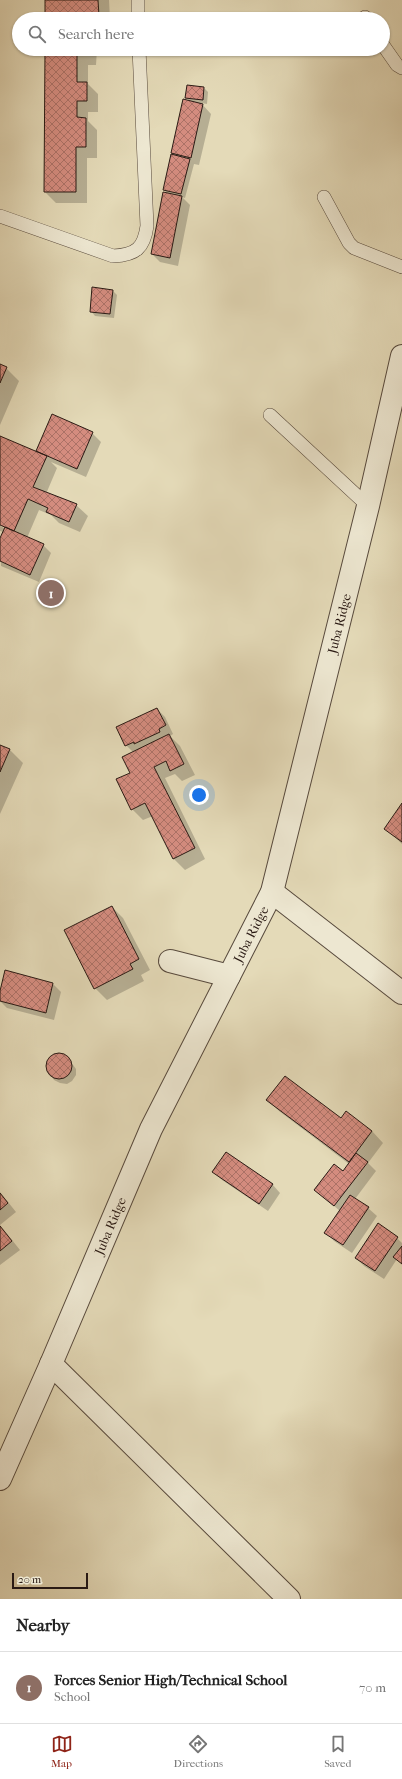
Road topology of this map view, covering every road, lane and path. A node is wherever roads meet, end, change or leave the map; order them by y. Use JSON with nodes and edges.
{"nodes":[{"id":1,"x":138,"y":0,"type":"edge"},
{"id":2,"x":138,"y":12,"type":"edge"},
{"id":3,"x":390,"y":55,"type":"edge"},
{"id":4,"x":139,"y":56,"type":"edge"},
{"id":5,"x":402,"y":68,"type":"edge"},
{"id":6,"x":324,"y":197,"type":"dead end"},
{"id":7,"x":0,"y":216,"type":"edge"},
{"id":8,"x":402,"y":267,"type":"edge"},
{"id":9,"x":400,"y":370,"type":"edge"},
{"id":10,"x":270,"y":415,"type":"dead end"},
{"id":11,"x":368,"y":506,"type":"junction"},
{"id":12,"x":272,"y":892,"type":"junction"},
{"id":13,"x":170,"y":961,"type":"dead end"},
{"id":14,"x":229,"y":976,"type":"junction"},
{"id":15,"x":402,"y":993,"type":"edge"},
{"id":16,"x":52,"y":1364,"type":"junction"},
{"id":17,"x":0,"y":1479,"type":"edge"},
{"id":18,"x":289,"y":1599,"type":"edge"}],
"edges":[{"from":1,"to":2,"type":"lane"},
{"from":3,"to":5,"type":"lane"},
{"from":4,"to":7,"type":"lane"},
{"from":6,"to":8,"type":"lane"},
{"from":9,"to":11,"type":"street","name":"Juba Ridge"},
{"from":10,"to":11,"type":"lane"},
{"from":11,"to":12,"type":"street","name":"Juba Ridge"},
{"from":12,"to":14,"type":"street","name":"Juba Ridge"},
{"from":12,"to":15,"type":"street"},
{"from":13,"to":14,"type":"street"},
{"from":14,"to":16,"type":"street","name":"Juba Ridge"},
{"from":16,"to":17,"type":"street","name":"Juba Ridge"},
{"from":16,"to":18,"type":"street"}]}
